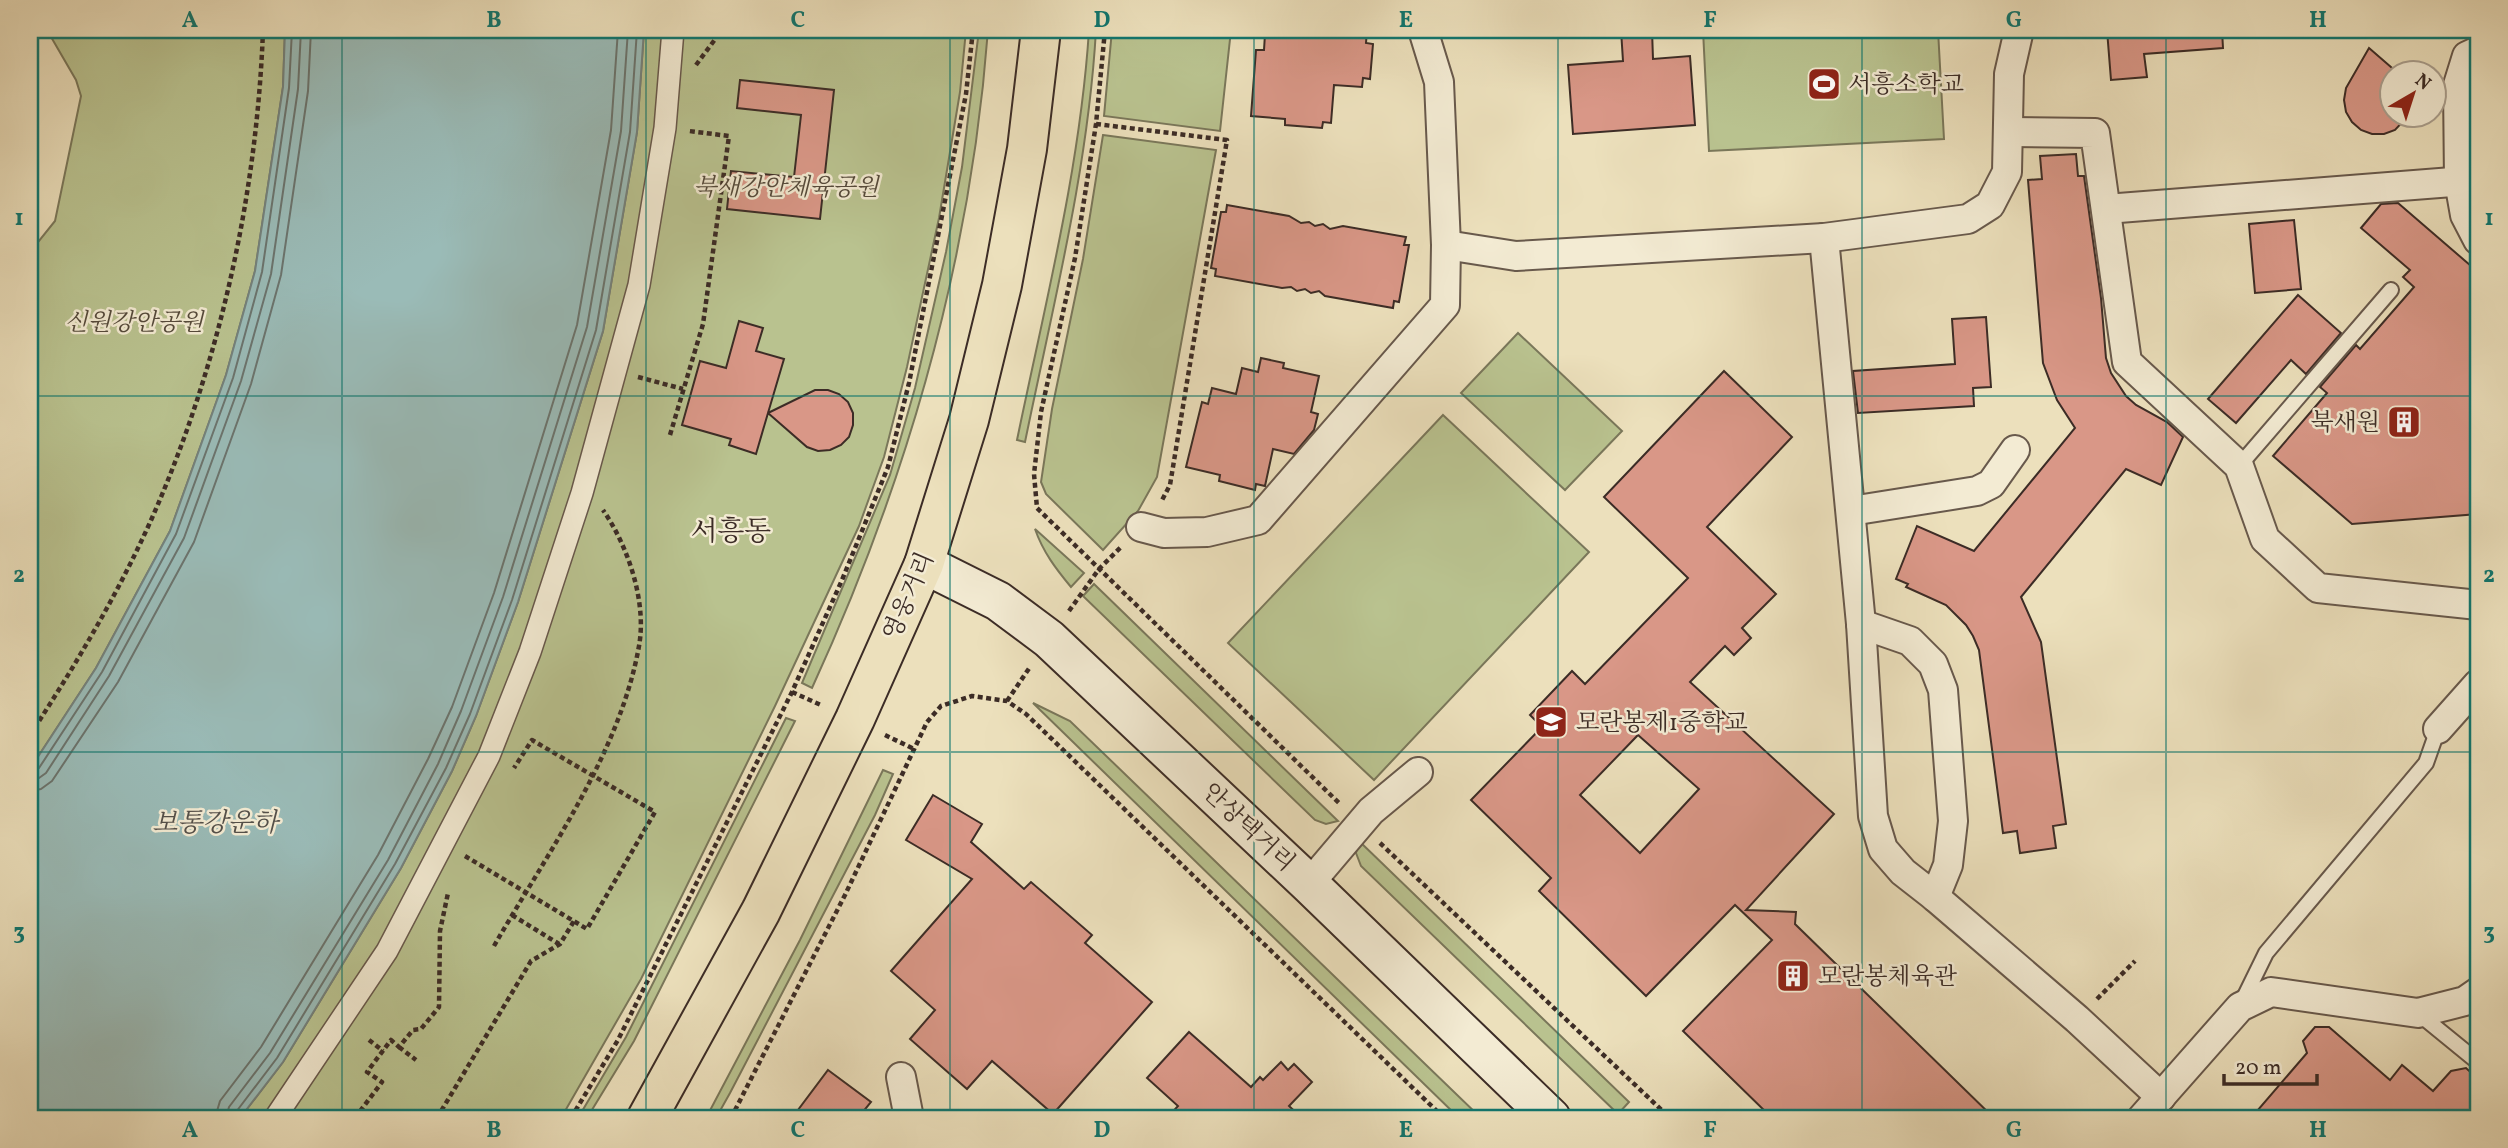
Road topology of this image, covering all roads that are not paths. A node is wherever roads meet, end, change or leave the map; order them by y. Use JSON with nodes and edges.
{"nodes":[{"id":1,"x":673,"y":30,"type":"edge"},
{"id":2,"x":1041,"y":30,"type":"edge"},
{"id":3,"x":1423,"y":30,"type":"edge"},
{"id":4,"x":2019,"y":30,"type":"edge"},
{"id":5,"x":2478,"y":51,"type":"edge"},
{"id":6,"x":2008,"y":132,"type":"junction"},
{"id":7,"x":2468,"y":181,"type":"edge"},
{"id":8,"x":2106,"y":209,"type":"junction"},
{"id":9,"x":1824,"y":238,"type":"junction"},
{"id":10,"x":2478,"y":240,"type":"edge"},
{"id":11,"x":1446,"y":245,"type":"junction"},
{"id":12,"x":2391,"y":290,"type":"dead end"},
{"id":13,"x":2015,"y":450,"type":"dead end"},
{"id":14,"x":2239,"y":467,"type":"junction"},
{"id":15,"x":1851,"y":511,"type":"junction"},
{"id":16,"x":1142,"y":527,"type":"road end"},
{"id":17,"x":924,"y":564,"type":"junction"},
{"id":18,"x":2478,"y":605,"type":"edge"},
{"id":19,"x":1861,"y":624,"type":"junction"},
{"id":20,"x":2478,"y":684,"type":"edge"},
{"id":21,"x":2438,"y":729,"type":"joint"},
{"id":22,"x":1418,"y":772,"type":"dead end"},
{"id":23,"x":1309,"y":884,"type":"junction"},
{"id":24,"x":1935,"y":897,"type":"junction"},
{"id":25,"x":2478,"y":992,"type":"edge"},
{"id":26,"x":2240,"y":1007,"type":"junction"},
{"id":27,"x":2418,"y":1013,"type":"junction"},
{"id":28,"x":2478,"y":1062,"type":"edge"},
{"id":29,"x":901,"y":1077,"type":"dead end"},
{"id":30,"x":2161,"y":1097,"type":"junction"},
{"id":31,"x":275,"y":1118,"type":"edge"},
{"id":32,"x":647,"y":1118,"type":"edge"},
{"id":33,"x":909,"y":1118,"type":"edge"},
{"id":34,"x":1551,"y":1118,"type":"edge"},
{"id":35,"x":2142,"y":1118,"type":"edge"}],
"edges":[{"from":1,"to":31,"type":"street"},
{"from":2,"to":17,"type":"main road","name":"영웅거리"},
{"from":3,"to":11,"type":"street"},
{"from":4,"to":6,"type":"street"},
{"from":5,"to":7,"type":"street"},
{"from":6,"to":8,"type":"street"},
{"from":6,"to":9,"type":"street"},
{"from":7,"to":8,"type":"street"},
{"from":7,"to":10,"type":"street"},
{"from":8,"to":14,"type":"street"},
{"from":9,"to":11,"type":"street"},
{"from":9,"to":15,"type":"street"},
{"from":11,"to":16,"type":"street"},
{"from":12,"to":14,"type":"lane"},
{"from":13,"to":15,"type":"street"},
{"from":14,"to":18,"type":"street"},
{"from":15,"to":19,"type":"street"},
{"from":17,"to":23,"type":"main road","name":"안상택거리"},
{"from":17,"to":32,"type":"main road","name":"영웅거리"},
{"from":19,"to":24,"type":"street"},
{"from":19,"to":24,"type":"street"},
{"from":20,"to":21,"type":"street"},
{"from":21,"to":26,"type":"lane"},
{"from":22,"to":23,"type":"street"},
{"from":23,"to":34,"type":"main road","name":"안상택거리"},
{"from":24,"to":30,"type":"street"},
{"from":25,"to":27,"type":"street"},
{"from":26,"to":27,"type":"street"},
{"from":26,"to":30,"type":"street"},
{"from":27,"to":28,"type":"lane"},
{"from":29,"to":33,"type":"street"},
{"from":30,"to":35,"type":"street"}]}
